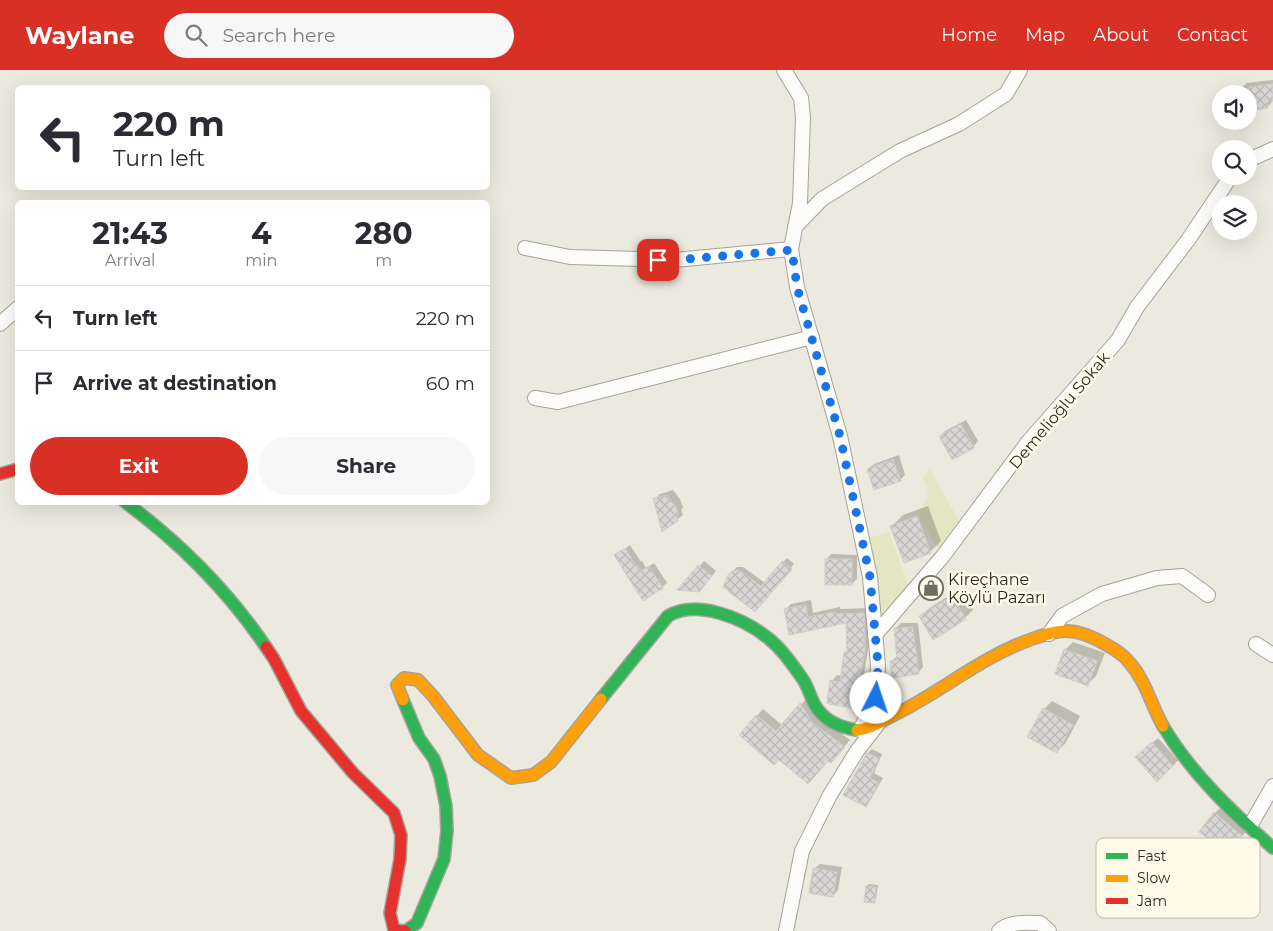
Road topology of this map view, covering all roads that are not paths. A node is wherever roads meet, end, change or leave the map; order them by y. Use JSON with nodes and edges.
{"nodes":[{"id":1,"x":784,"y":70,"type":"edge"},
{"id":2,"x":1020,"y":70,"type":"edge"},
{"id":3,"x":1273,"y":149,"type":"edge"},
{"id":4,"x":1257,"y":156,"type":"edge"},
{"id":5,"x":1225,"y":185,"type":"edge"},
{"id":6,"x":795,"y":227,"type":"junction"},
{"id":7,"x":525,"y":248,"type":"dead end"},
{"id":8,"x":792,"y":250,"type":"junction"},
{"id":9,"x":15,"y":311,"type":"edge"},
{"id":10,"x":0,"y":324,"type":"edge"},
{"id":11,"x":812,"y":338,"type":"junction"},
{"id":12,"x":535,"y":398,"type":"dead end"},
{"id":13,"x":15,"y":471,"type":"edge"},
{"id":14,"x":0,"y":474,"type":"edge"},
{"id":15,"x":129,"y":505,"type":"edge"},
{"id":16,"x":1208,"y":595,"type":"dead end"},
{"id":17,"x":1049,"y":634,"type":"junction"},
{"id":18,"x":875,"y":635,"type":"junction"},
{"id":19,"x":1256,"y":644,"type":"dead end"},
{"id":20,"x":1273,"y":655,"type":"edge"},
{"id":21,"x":878,"y":723,"type":"junction"},
{"id":22,"x":860,"y":730,"type":"junction"},
{"id":23,"x":1273,"y":786,"type":"edge"},
{"id":24,"x":1250,"y":826,"type":"junction"},
{"id":25,"x":1273,"y":848,"type":"edge"},
{"id":26,"x":401,"y":931,"type":"edge"},
{"id":27,"x":406,"y":931,"type":"edge"},
{"id":28,"x":786,"y":931,"type":"edge"},
{"id":29,"x":999,"y":931,"type":"edge"},
{"id":30,"x":1049,"y":931,"type":"edge"}],
"edges":[{"from":1,"to":6,"type":"street"},
{"from":2,"to":6,"type":"street"},
{"from":3,"to":4,"type":"street"},
{"from":5,"to":18,"type":"street","name":"Demelioğlu Sokak"},
{"from":6,"to":8,"type":"street"},
{"from":7,"to":8,"type":"street"},
{"from":8,"to":11,"type":"street"},
{"from":9,"to":10,"type":"street"},
{"from":11,"to":12,"type":"street"},
{"from":11,"to":18,"type":"street"},
{"from":13,"to":14,"type":"street"},
{"from":15,"to":26,"type":"street"},
{"from":16,"to":17,"type":"street"},
{"from":17,"to":21,"type":"street"},
{"from":17,"to":24,"type":"street"},
{"from":18,"to":22,"type":"street"},
{"from":19,"to":20,"type":"street"},
{"from":21,"to":22,"type":"street"},
{"from":21,"to":28,"type":"street"},
{"from":22,"to":27,"type":"street"},
{"from":23,"to":24,"type":"street"},
{"from":24,"to":25,"type":"street"},
{"from":26,"to":27,"type":"street"},
{"from":29,"to":30,"type":"street"}]}
